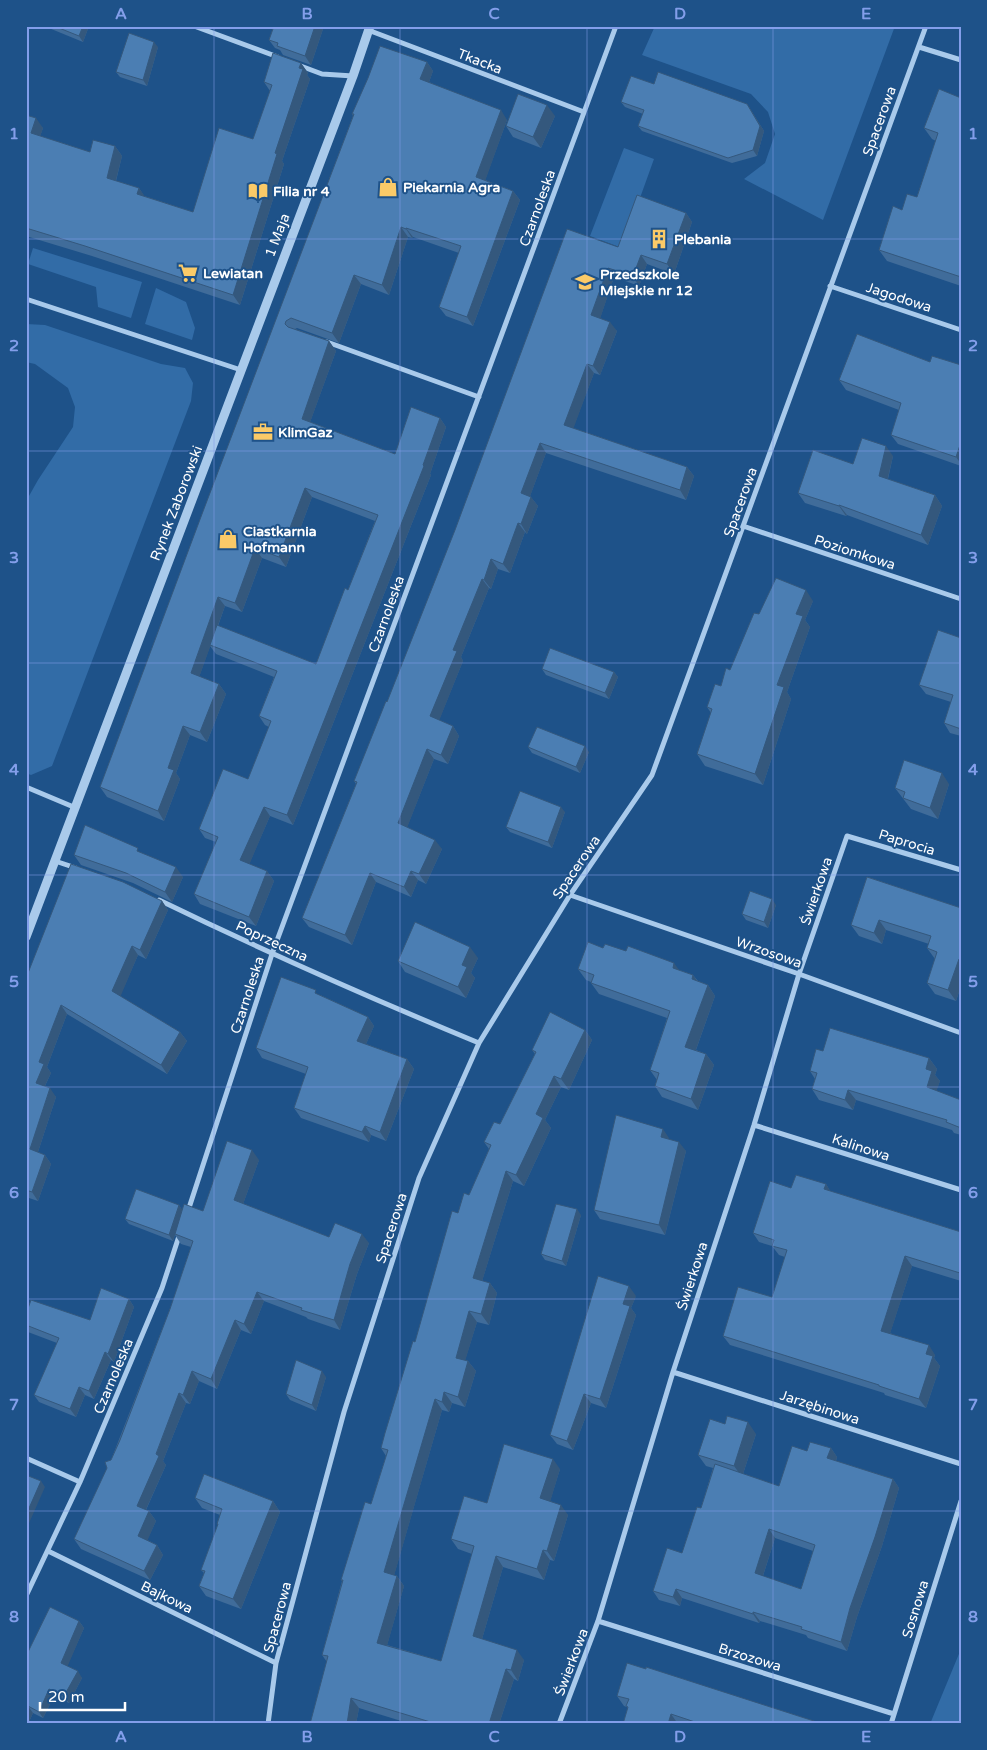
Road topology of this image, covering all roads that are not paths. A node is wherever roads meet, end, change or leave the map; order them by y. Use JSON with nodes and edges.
{"nodes":[{"id":1,"x":194,"y":26,"type":"edge"},
{"id":2,"x":616,"y":26,"type":"edge"},
{"id":3,"x":926,"y":26,"type":"edge"},
{"id":4,"x":369,"y":28,"type":"edge"},
{"id":5,"x":919,"y":46,"type":"junction"},
{"id":6,"x":286,"y":60,"type":"edge"},
{"id":7,"x":961,"y":60,"type":"edge"},
{"id":8,"x":295,"y":64,"type":"edge"},
{"id":9,"x":353,"y":76,"type":"junction"},
{"id":10,"x":584,"y":112,"type":"junction"},
{"id":11,"x":830,"y":286,"type":"junction"},
{"id":12,"x":26,"y":299,"type":"edge"},
{"id":13,"x":961,"y":330,"type":"edge"},
{"id":14,"x":324,"y":341,"type":"edge"},
{"id":15,"x":241,"y":370,"type":"junction"},
{"id":16,"x":479,"y":397,"type":"junction"},
{"id":17,"x":743,"y":526,"type":"junction"},
{"id":18,"x":961,"y":599,"type":"edge"},
{"id":19,"x":26,"y":787,"type":"edge"},
{"id":20,"x":76,"y":808,"type":"junction"},
{"id":21,"x":846,"y":836,"type":"joint"},
{"id":22,"x":55,"y":861,"type":"junction"},
{"id":23,"x":78,"y":868,"type":"edge"},
{"id":24,"x":961,"y":870,"type":"edge"},
{"id":25,"x":570,"y":895,"type":"junction"},
{"id":26,"x":157,"y":900,"type":"edge"},
{"id":27,"x":26,"y":937,"type":"edge"},
{"id":28,"x":272,"y":954,"type":"junction"},
{"id":29,"x":799,"y":974,"type":"junction"},
{"id":30,"x":961,"y":1033,"type":"edge"},
{"id":31,"x":479,"y":1043,"type":"junction"},
{"id":32,"x":754,"y":1125,"type":"junction"},
{"id":33,"x":961,"y":1190,"type":"edge"},
{"id":34,"x":186,"y":1214,"type":"edge"},
{"id":35,"x":184,"y":1223,"type":"edge"},
{"id":36,"x":673,"y":1372,"type":"junction"},
{"id":37,"x":26,"y":1458,"type":"edge"},
{"id":38,"x":961,"y":1464,"type":"edge"},
{"id":39,"x":80,"y":1482,"type":"junction"},
{"id":40,"x":961,"y":1500,"type":"edge"},
{"id":41,"x":48,"y":1551,"type":"junction"},
{"id":42,"x":26,"y":1596,"type":"edge"},
{"id":43,"x":598,"y":1621,"type":"junction"},
{"id":44,"x":276,"y":1663,"type":"junction"},
{"id":45,"x":894,"y":1714,"type":"junction"},
{"id":46,"x":268,"y":1724,"type":"edge"},
{"id":47,"x":559,"y":1724,"type":"edge"},
{"id":48,"x":891,"y":1724,"type":"edge"}],
"edges":[{"from":1,"to":6,"type":"street"},
{"from":2,"to":10,"type":"street","name":"Czarnoleska"},
{"from":3,"to":5,"type":"street","name":"Spacerowa"},
{"from":4,"to":9,"type":"street","name":"1 Maja"},
{"from":4,"to":10,"type":"street","name":"Tkacka"},
{"from":5,"to":7,"type":"street"},
{"from":5,"to":11,"type":"street","name":"Spacerowa"},
{"from":8,"to":9,"type":"street"},
{"from":9,"to":15,"type":"street","name":"1 Maja"},
{"from":10,"to":16,"type":"street","name":"Czarnoleska"},
{"from":11,"to":13,"type":"street","name":"Jagodowa"},
{"from":11,"to":17,"type":"street","name":"Spacerowa"},
{"from":12,"to":15,"type":"street"},
{"from":14,"to":16,"type":"street"},
{"from":15,"to":20,"type":"street","name":"Rynek Zaborowski"},
{"from":16,"to":28,"type":"street","name":"Czarnoleska"},
{"from":17,"to":18,"type":"street","name":"Poziomkowa"},
{"from":17,"to":25,"type":"street","name":"Spacerowa"},
{"from":19,"to":20,"type":"street"},
{"from":20,"to":22,"type":"street","name":"Rynek Zaborowski"},
{"from":21,"to":24,"type":"street","name":"Paprocia"},
{"from":21,"to":29,"type":"street","name":"Świerkowa"},
{"from":22,"to":23,"type":"street"},
{"from":22,"to":27,"type":"street","name":"Rynek Zaborowski"},
{"from":25,"to":29,"type":"street","name":"Wrzosowa"},
{"from":25,"to":31,"type":"street","name":"Spacerowa"},
{"from":26,"to":28,"type":"street","name":"Poprzeczna"},
{"from":28,"to":31,"type":"street","name":"Poprzeczna"},
{"from":28,"to":34,"type":"street","name":"Czarnoleska"},
{"from":29,"to":30,"type":"street","name":"Wrzosowa"},
{"from":29,"to":32,"type":"street","name":"Świerkowa"},
{"from":31,"to":44,"type":"street","name":"Spacerowa"},
{"from":32,"to":33,"type":"street","name":"Kalinowa"},
{"from":32,"to":36,"type":"street","name":"Świerkowa"},
{"from":35,"to":39,"type":"street","name":"Czarnoleska"},
{"from":36,"to":38,"type":"street","name":"Jarzębinowa"},
{"from":36,"to":43,"type":"street","name":"Świerkowa"},
{"from":37,"to":39,"type":"street"},
{"from":39,"to":41,"type":"street","name":"Czarnoleska"},
{"from":40,"to":45,"type":"street","name":"Sosnowa"},
{"from":41,"to":42,"type":"street","name":"Czarnoleska"},
{"from":41,"to":44,"type":"street","name":"Bajkowa"},
{"from":43,"to":45,"type":"street","name":"Brzozowa"},
{"from":43,"to":47,"type":"street","name":"Świerkowa"},
{"from":44,"to":46,"type":"street","name":"Spacerowa"},
{"from":45,"to":48,"type":"street","name":"Sosnowa"}]}
